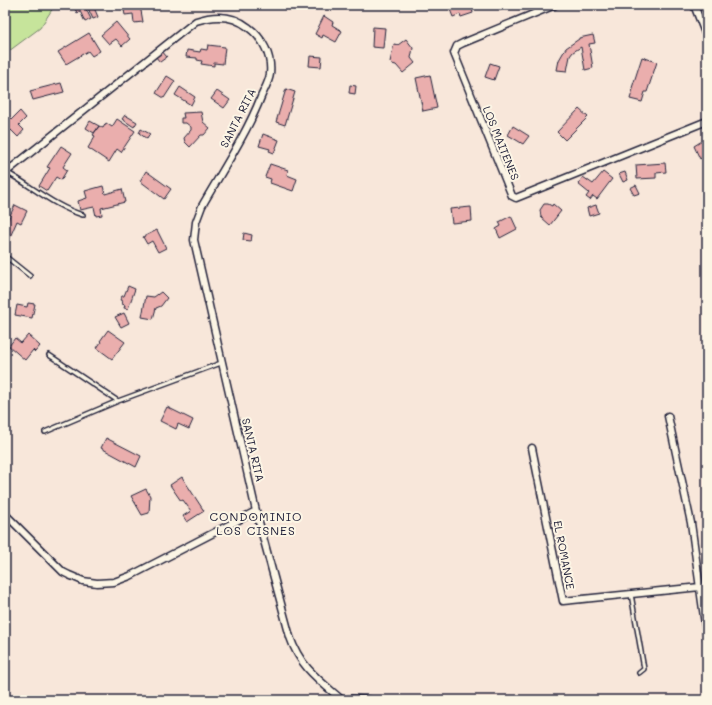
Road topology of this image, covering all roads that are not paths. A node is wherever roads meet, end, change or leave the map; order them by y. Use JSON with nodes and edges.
{"nodes":[{"id":1,"x":555,"y":5,"type":"edge"},
{"id":2,"x":694,"y":5,"type":"edge"},
{"id":3,"x":707,"y":38,"type":"edge"},
{"id":4,"x":707,"y":121,"type":"edge"},
{"id":5,"x":6,"y":173,"type":"edge"},
{"id":6,"x":83,"y":215,"type":"dead end"},
{"id":7,"x":5,"y":256,"type":"edge"},
{"id":8,"x":30,"y":276,"type":"dead end"},
{"id":9,"x":49,"y":355,"type":"dead end"},
{"id":10,"x":223,"y":362,"type":"junction"},
{"id":11,"x":118,"y":401,"type":"junction"},
{"id":12,"x":668,"y":416,"type":"dead end"},
{"id":13,"x":44,"y":432,"type":"dead end"},
{"id":14,"x":532,"y":448,"type":"dead end"},
{"id":15,"x":256,"y":511,"type":"junction"},
{"id":16,"x":5,"y":514,"type":"edge"},
{"id":17,"x":700,"y":588,"type":"junction"},
{"id":18,"x":631,"y":594,"type":"junction"},
{"id":19,"x":707,"y":639,"type":"edge"},
{"id":20,"x":639,"y":673,"type":"dead end"},
{"id":21,"x":341,"y":700,"type":"edge"},
{"id":22,"x":370,"y":700,"type":"edge"}],
"edges":[{"from":1,"to":4,"type":"street","name":"LOS MAITENES"},
{"from":2,"to":3,"type":"street"},
{"from":5,"to":6,"type":"lane"},
{"from":5,"to":10,"type":"street","name":"SANTA RITA"},
{"from":7,"to":8,"type":"lane"},
{"from":9,"to":11,"type":"lane"},
{"from":10,"to":11,"type":"lane"},
{"from":10,"to":15,"type":"street","name":"SANTA RITA"},
{"from":11,"to":13,"type":"lane"},
{"from":12,"to":17,"type":"street"},
{"from":14,"to":18,"type":"street","name":"EL ROMANCE"},
{"from":15,"to":16,"type":"street"},
{"from":15,"to":21,"type":"street","name":"SANTA RITA"},
{"from":17,"to":18,"type":"street","name":"EL ROMANCE"},
{"from":17,"to":19,"type":"street"},
{"from":18,"to":20,"type":"lane"},
{"from":21,"to":22,"type":"street","name":"SANTA RITA"}]}
